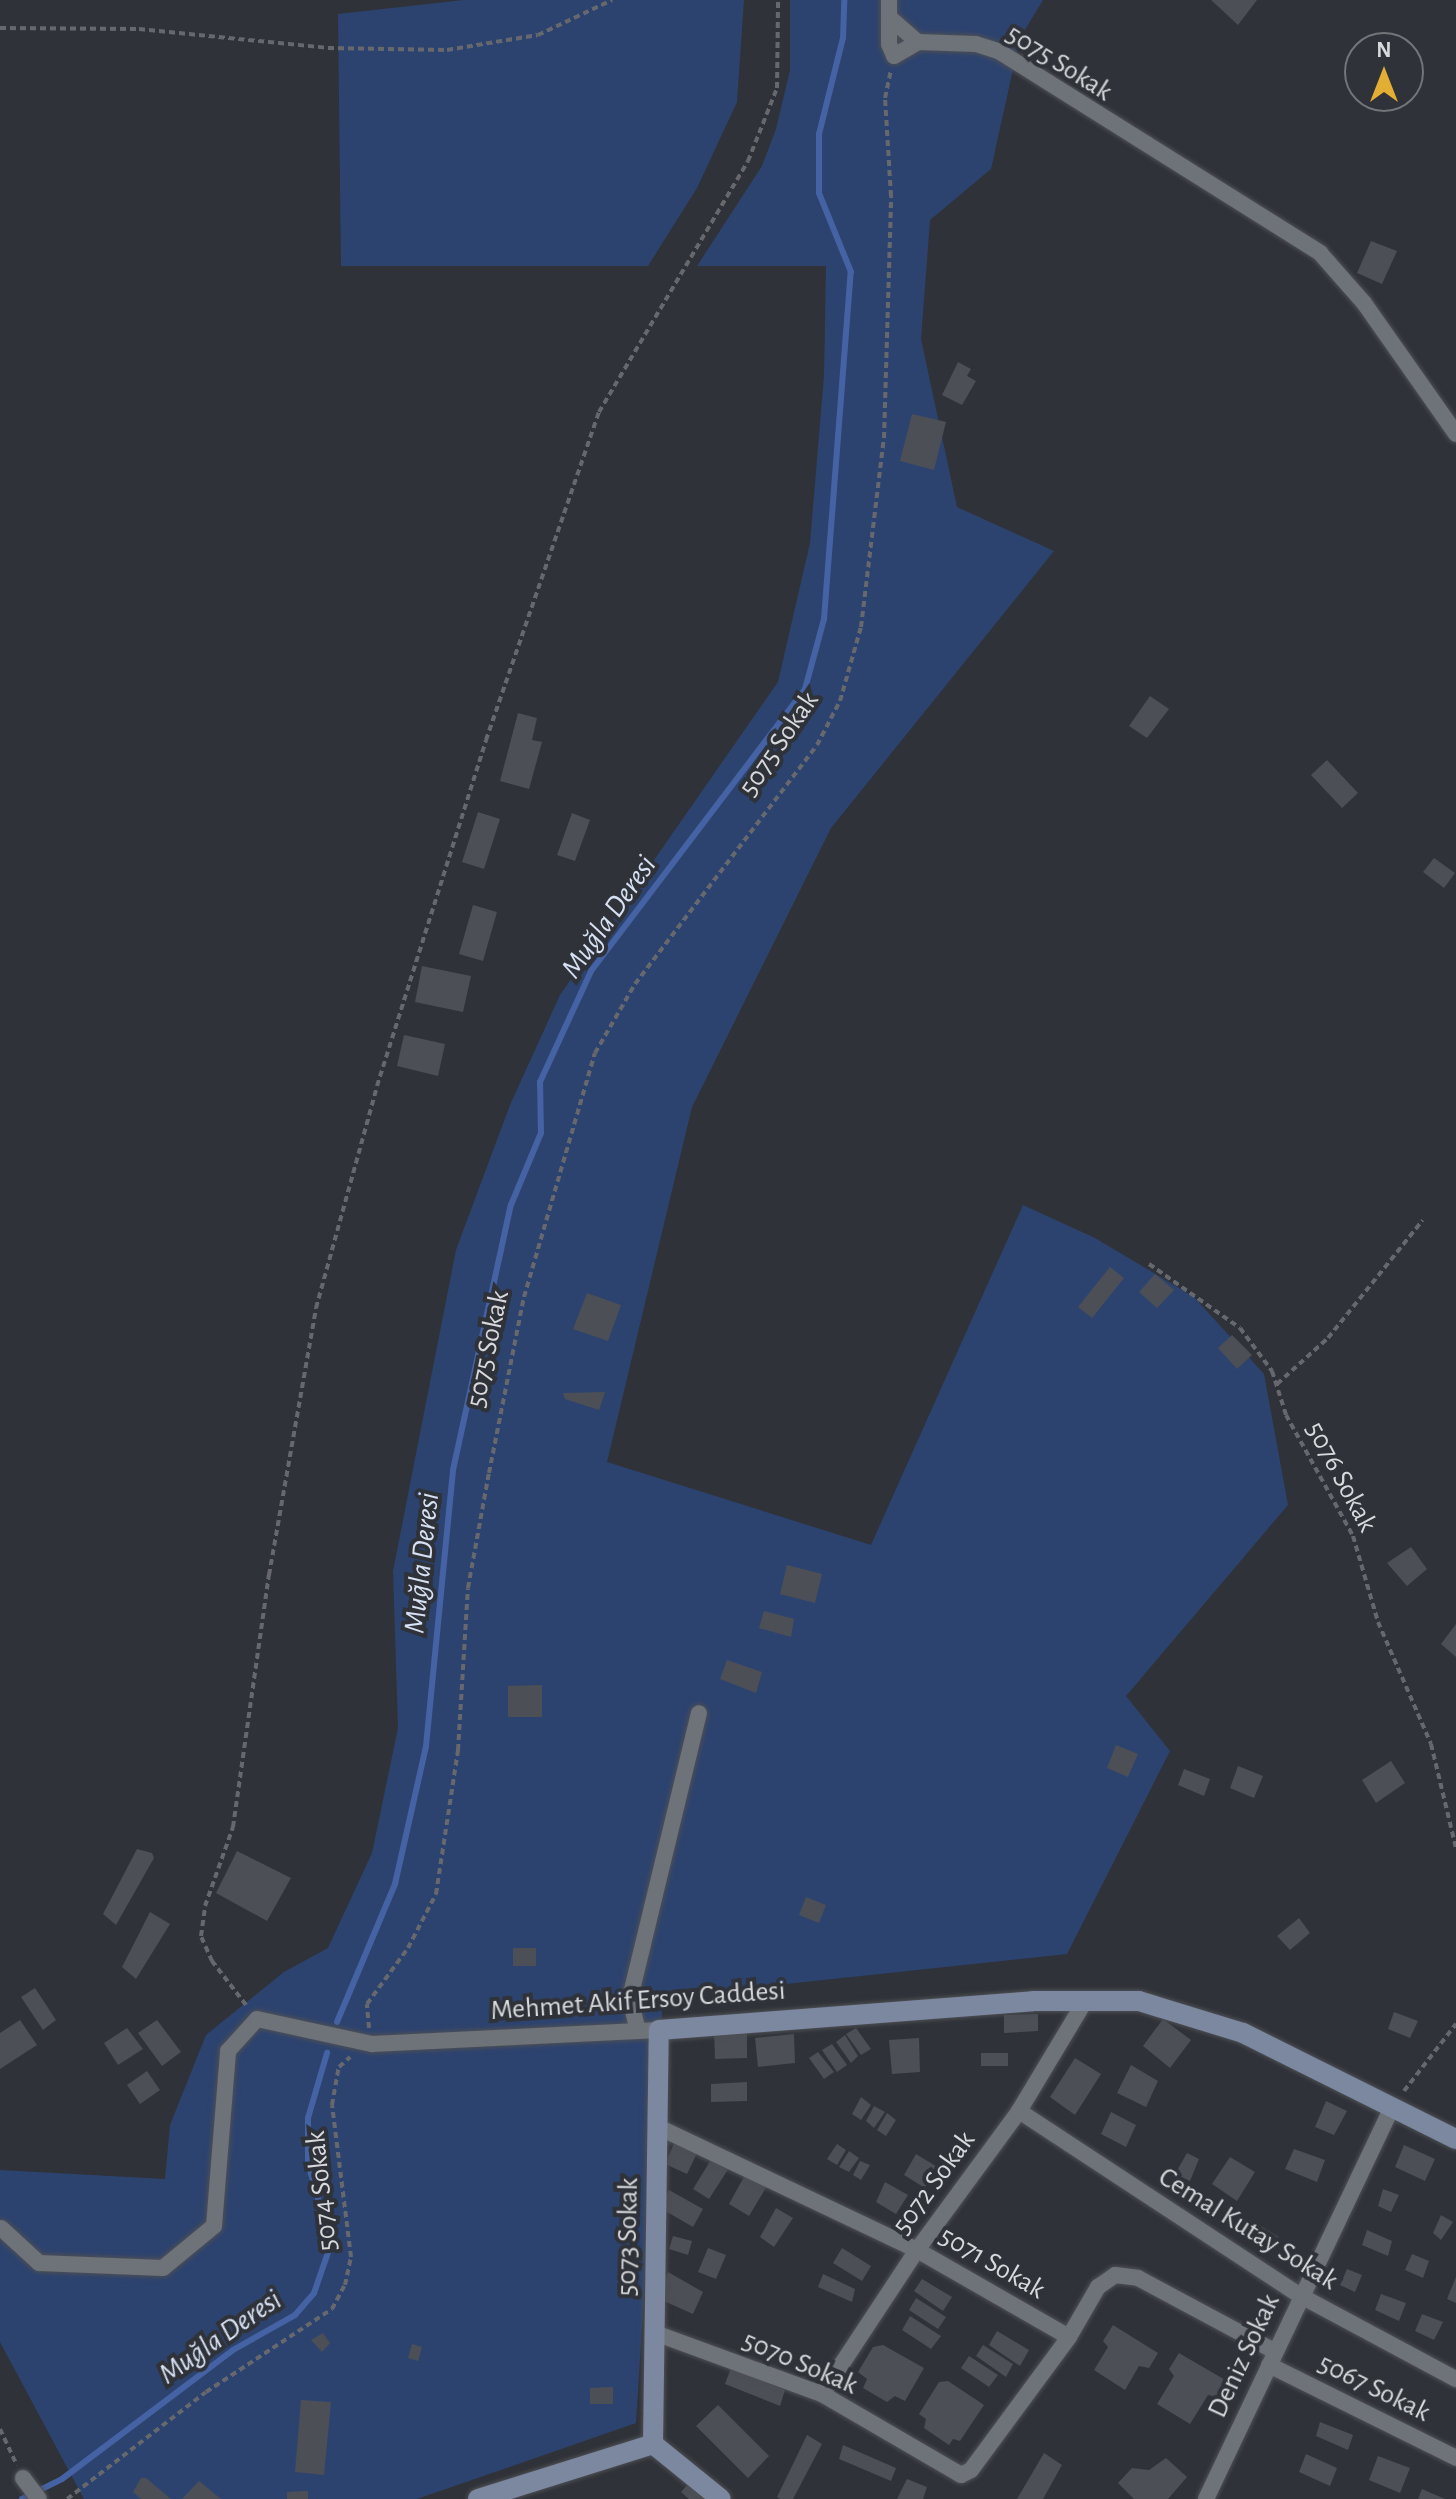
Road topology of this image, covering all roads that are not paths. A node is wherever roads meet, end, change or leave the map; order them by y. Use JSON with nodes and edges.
{"nodes":[{"id":1,"x":889,"y":0,"type":"edge"},
{"id":2,"x":890,"y":18,"type":"junction"},
{"id":3,"x":918,"y":42,"type":"junction"},
{"id":4,"x":1456,"y":434,"type":"edge"},
{"id":5,"x":699,"y":1713,"type":"dead end"},
{"id":6,"x":1085,"y":2001,"type":"junction"},
{"id":7,"x":659,"y":2030,"type":"junction"},
{"id":8,"x":638,"y":2031,"type":"junction"},
{"id":9,"x":1393,"y":2106,"type":"junction"},
{"id":10,"x":1019,"y":2111,"type":"junction"},
{"id":11,"x":658,"y":2127,"type":"junction"},
{"id":12,"x":1456,"y":2139,"type":"edge"},
{"id":13,"x":1,"y":2228,"type":"edge"},
{"id":14,"x":917,"y":2250,"type":"junction"},
{"id":15,"x":1301,"y":2296,"type":"junction"},
{"id":16,"x":655,"y":2333,"type":"junction"},
{"id":17,"x":1069,"y":2337,"type":"junction"},
{"id":18,"x":1272,"y":2358,"type":"junction"},
{"id":19,"x":1456,"y":2379,"type":"edge"},
{"id":20,"x":822,"y":2394,"type":"junction"},
{"id":21,"x":653,"y":2444,"type":"junction"},
{"id":22,"x":1456,"y":2458,"type":"edge"},
{"id":23,"x":23,"y":2478,"type":"road end"},
{"id":24,"x":39,"y":2499,"type":"edge"},
{"id":25,"x":478,"y":2499,"type":"edge"},
{"id":26,"x":721,"y":2499,"type":"edge"},
{"id":27,"x":1206,"y":2499,"type":"edge"}],
"edges":[{"from":1,"to":2,"type":"street"},
{"from":2,"to":3,"type":"street"},
{"from":2,"to":3,"type":"street"},
{"from":3,"to":4,"type":"street","name":"5075 Sokak"},
{"from":5,"to":8,"type":"street"},
{"from":6,"to":7,"type":"street","name":"Mehmet Akif Ersoy Caddesi"},
{"from":6,"to":9,"type":"street","name":"Mehmet Akif Ersoy Caddesi"},
{"from":6,"to":10,"type":"street","name":"5072 Sokak"},
{"from":7,"to":8,"type":"street","name":"Mehmet Akif Ersoy Caddesi"},
{"from":7,"to":11,"type":"street","name":"5073 Sokak"},
{"from":8,"to":13,"type":"street","name":"Mehmet Akif Ersoy Caddesi"},
{"from":9,"to":12,"type":"street","name":"Mehmet Akif Ersoy Caddesi"},
{"from":9,"to":15,"type":"street","name":"Deniz Sokak"},
{"from":10,"to":14,"type":"street","name":"5072 Sokak"},
{"from":10,"to":15,"type":"street","name":"Cemal Kutay Sokak"},
{"from":11,"to":14,"type":"street","name":"5071 Sokak"},
{"from":11,"to":16,"type":"street","name":"5073 Sokak"},
{"from":14,"to":17,"type":"street","name":"5071 Sokak"},
{"from":14,"to":20,"type":"street","name":"5072 Sokak"},
{"from":15,"to":18,"type":"street","name":"Deniz Sokak"},
{"from":15,"to":19,"type":"street","name":"Cemal Kutay Sokak"},
{"from":16,"to":20,"type":"street","name":"5070 Sokak"},
{"from":16,"to":21,"type":"street","name":"5073 Sokak"},
{"from":17,"to":18,"type":"street"},
{"from":17,"to":20,"type":"street","name":"5070 Sokak"},
{"from":18,"to":22,"type":"street","name":"5067 Sokak"},
{"from":18,"to":27,"type":"street","name":"Deniz Sokak"},
{"from":21,"to":25,"type":"street"},
{"from":21,"to":26,"type":"street"},
{"from":23,"to":24,"type":"street"}]}
